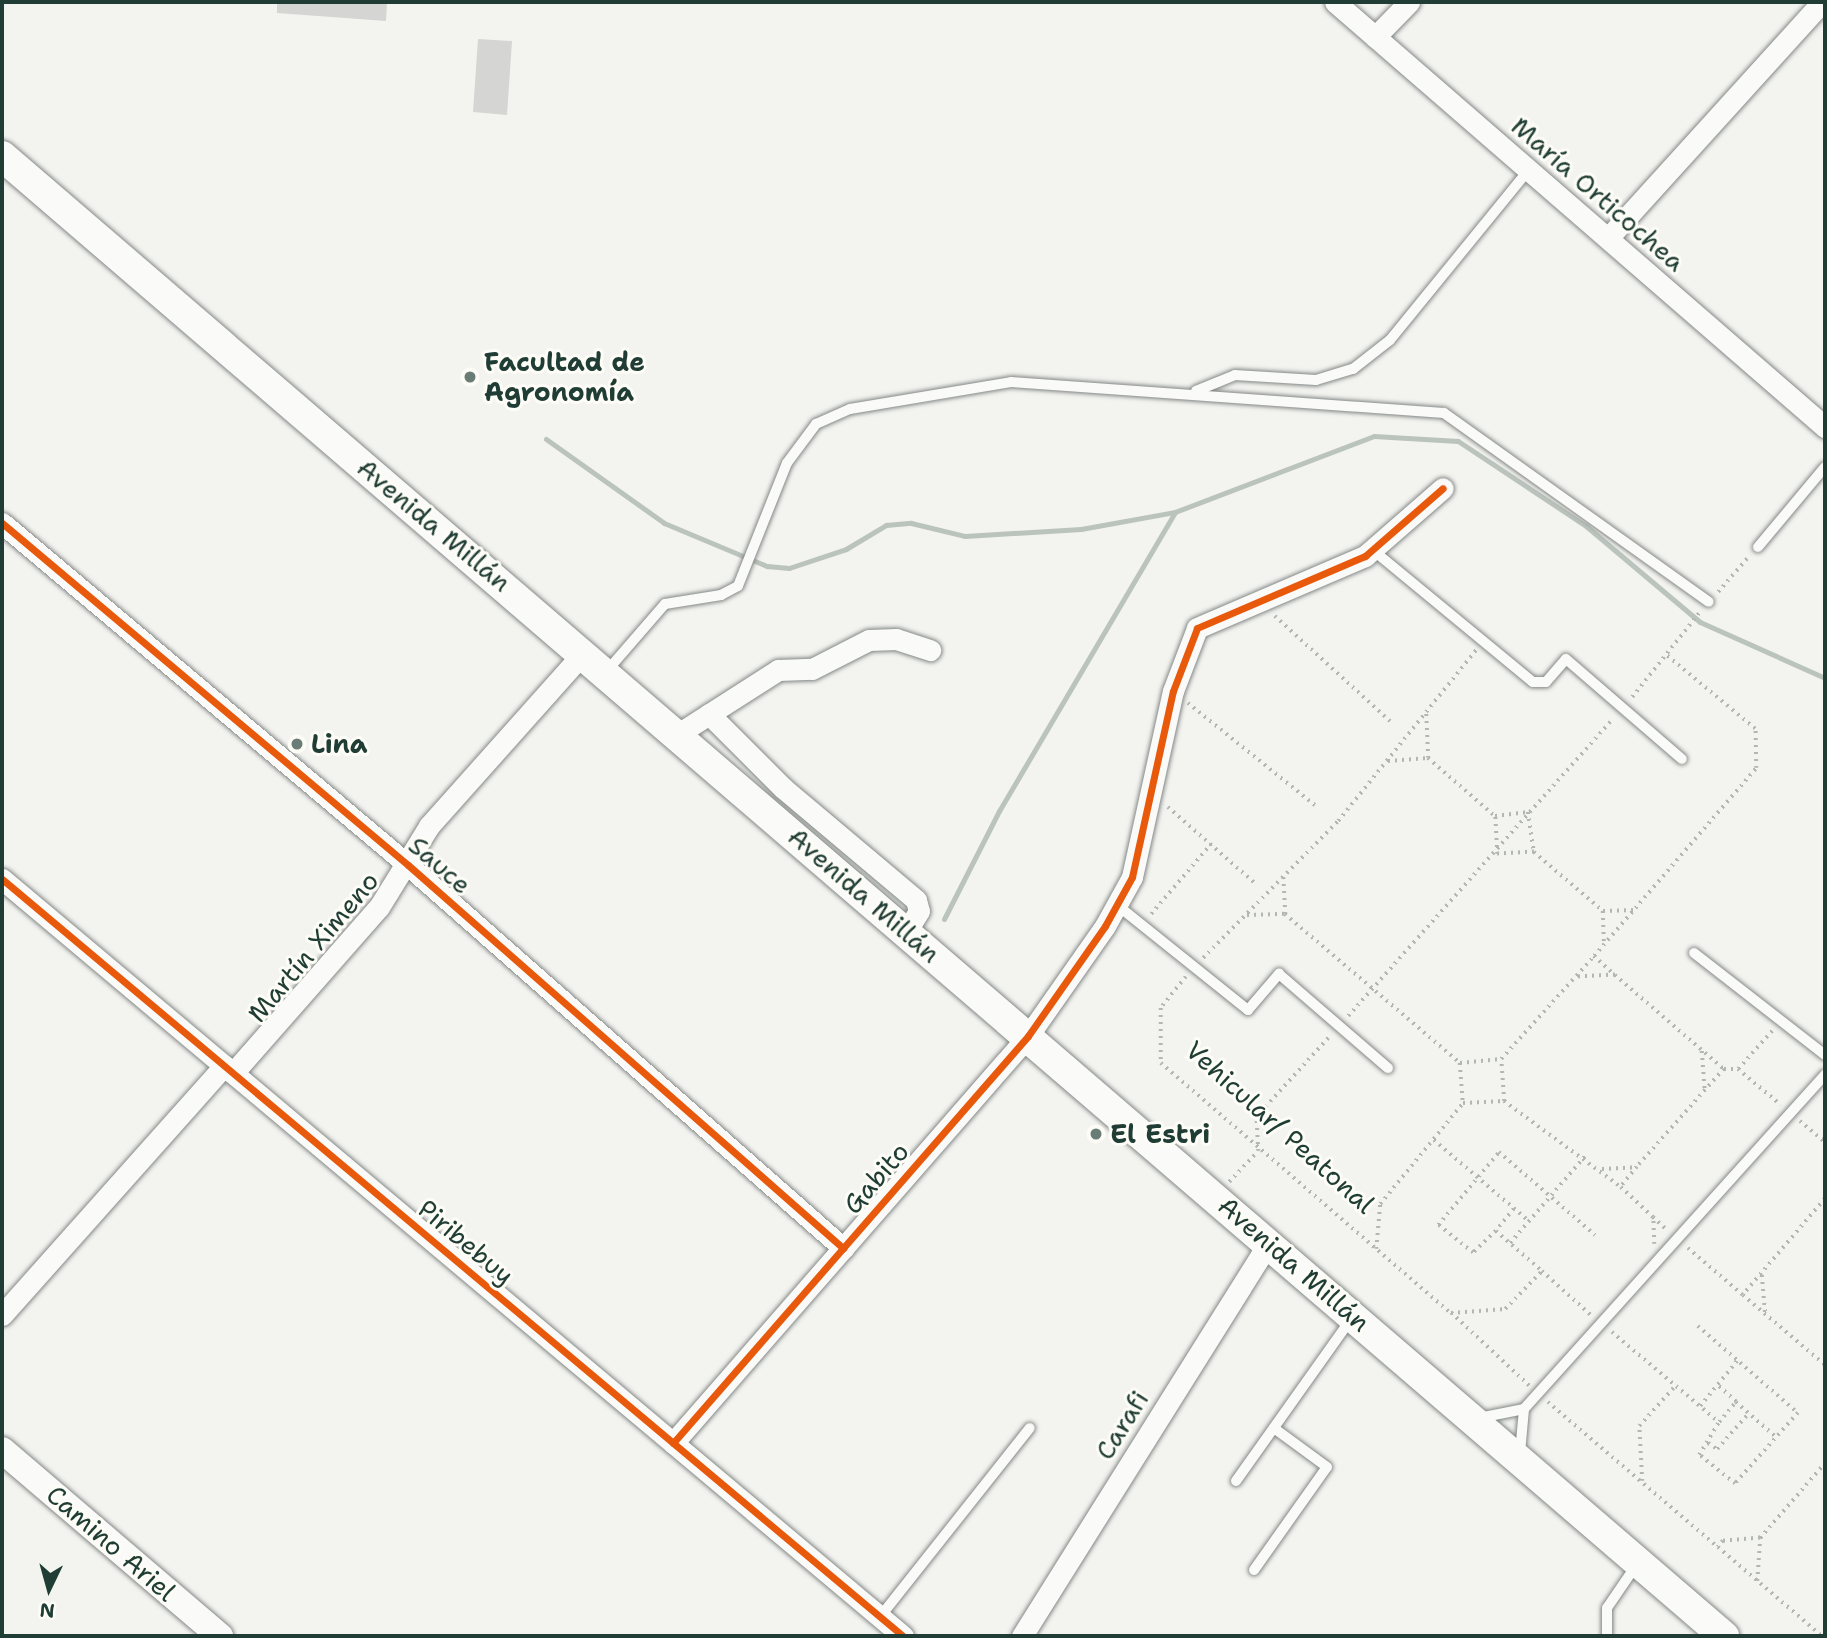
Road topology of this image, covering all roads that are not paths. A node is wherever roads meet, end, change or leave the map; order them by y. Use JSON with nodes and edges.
{"nodes":[{"id":1,"x":1335,"y":2,"type":"edge"},
{"id":2,"x":1409,"y":2,"type":"edge"},
{"id":3,"x":1822,"y":2,"type":"edge"},
{"id":4,"x":1375,"y":37,"type":"junction"},
{"id":5,"x":2,"y":156,"type":"edge"},
{"id":6,"x":1528,"y":171,"type":"junction"},
{"id":7,"x":1608,"y":238,"type":"junction"},
{"id":8,"x":1192,"y":392,"type":"junction"},
{"id":9,"x":1825,"y":427,"type":"edge"},
{"id":10,"x":1825,"y":467,"type":"edge"},
{"id":11,"x":1443,"y":488,"type":"dead end"},
{"id":12,"x":2,"y":523,"type":"edge"},
{"id":13,"x":1758,"y":547,"type":"road end"},
{"id":14,"x":1374,"y":551,"type":"junction"},
{"id":15,"x":1713,"y":598,"type":"road end"},
{"id":16,"x":930,"y":650,"type":"dead end"},
{"id":17,"x":595,"y":662,"type":"junction"},
{"id":18,"x":709,"y":714,"type":"junction"},
{"id":19,"x":678,"y":734,"type":"junction"},
{"id":20,"x":1682,"y":759,"type":"dead end"},
{"id":21,"x":408,"y":864,"type":"junction"},
{"id":22,"x":2,"y":879,"type":"edge"},
{"id":23,"x":1117,"y":905,"type":"junction"},
{"id":24,"x":906,"y":932,"type":"junction"},
{"id":25,"x":1694,"y":953,"type":"dead end"},
{"id":26,"x":1028,"y":1036,"type":"junction"},
{"id":27,"x":1825,"y":1055,"type":"edge"},
{"id":28,"x":1388,"y":1068,"type":"dead end"},
{"id":29,"x":228,"y":1070,"type":"junction"},
{"id":30,"x":1825,"y":1075,"type":"edge"},
{"id":31,"x":1269,"y":1243,"type":"junction"},
{"id":32,"x":843,"y":1248,"type":"junction"},
{"id":33,"x":2,"y":1315,"type":"edge"},
{"id":34,"x":1354,"y":1315,"type":"junction"},
{"id":35,"x":1524,"y":1409,"type":"junction"},
{"id":36,"x":1475,"y":1419,"type":"junction"},
{"id":37,"x":1030,"y":1428,"type":"dead end"},
{"id":38,"x":1274,"y":1428,"type":"junction"},
{"id":39,"x":673,"y":1443,"type":"junction"},
{"id":40,"x":2,"y":1450,"type":"edge"},
{"id":41,"x":1519,"y":1459,"type":"junction"},
{"id":42,"x":1236,"y":1481,"type":"dead end"},
{"id":43,"x":1639,"y":1562,"type":"junction"},
{"id":44,"x":1254,"y":1570,"type":"dead end"},
{"id":45,"x":880,"y":1617,"type":"junction"},
{"id":46,"x":220,"y":1636,"type":"edge"},
{"id":47,"x":903,"y":1636,"type":"edge"},
{"id":48,"x":1022,"y":1636,"type":"edge"},
{"id":49,"x":1607,"y":1636,"type":"edge"},
{"id":50,"x":1724,"y":1636,"type":"edge"}],
"edges":[{"from":1,"to":4,"type":"street","name":"María Orticochea"},
{"from":2,"to":4,"type":"street"},
{"from":3,"to":7,"type":"street"},
{"from":4,"to":6,"type":"street","name":"María Orticochea"},
{"from":5,"to":17,"type":"main road","name":"Avenida Millán"},
{"from":6,"to":7,"type":"street","name":"María Orticochea"},
{"from":6,"to":8,"type":"lane"},
{"from":7,"to":9,"type":"street","name":"María Orticochea"},
{"from":8,"to":15,"type":"lane"},
{"from":8,"to":17,"type":"lane"},
{"from":10,"to":13,"type":"lane"},
{"from":11,"to":14,"type":"street"},
{"from":12,"to":21,"type":"street","name":"Sauce"},
{"from":14,"to":20,"type":"lane"},
{"from":14,"to":23,"type":"street"},
{"from":16,"to":18,"type":"street"},
{"from":17,"to":19,"type":"main road","name":"Avenida Millán"},
{"from":17,"to":21,"type":"street","name":"Martín Ximeno"},
{"from":18,"to":19,"type":"street"},
{"from":18,"to":24,"type":"street"},
{"from":19,"to":24,"type":"main road","name":"Avenida Millán"},
{"from":21,"to":29,"type":"street","name":"Martín Ximeno"},
{"from":21,"to":32,"type":"street","name":"Sauce"},
{"from":22,"to":29,"type":"street","name":"Piribebuy"},
{"from":23,"to":26,"type":"street"},
{"from":23,"to":28,"type":"lane"},
{"from":24,"to":26,"type":"main road","name":"Avenida Millán"},
{"from":25,"to":27,"type":"lane"},
{"from":26,"to":31,"type":"main road","name":"Avenida Millán"},
{"from":26,"to":32,"type":"street","name":"Gabito"},
{"from":29,"to":33,"type":"street","name":"Martín Ximeno"},
{"from":29,"to":39,"type":"street","name":"Piribebuy"},
{"from":30,"to":35,"type":"lane"},
{"from":31,"to":34,"type":"main road","name":"Avenida Millán"},
{"from":31,"to":48,"type":"street","name":"Carafi"},
{"from":32,"to":39,"type":"street","name":"Gabito"},
{"from":34,"to":36,"type":"main road","name":"Avenida Millán"},
{"from":34,"to":38,"type":"lane"},
{"from":35,"to":36,"type":"lane"},
{"from":35,"to":41,"type":"lane"},
{"from":36,"to":41,"type":"main road","name":"Avenida Millán"},
{"from":37,"to":45,"type":"lane"},
{"from":38,"to":42,"type":"lane"},
{"from":38,"to":44,"type":"lane"},
{"from":39,"to":45,"type":"street","name":"Piribebuy"},
{"from":40,"to":46,"type":"street","name":"Camino Ariel"},
{"from":41,"to":43,"type":"main road","name":"Avenida Millán"},
{"from":43,"to":49,"type":"lane"},
{"from":43,"to":50,"type":"main road","name":"Avenida Millán"},
{"from":45,"to":47,"type":"street","name":"Piribebuy"}]}
